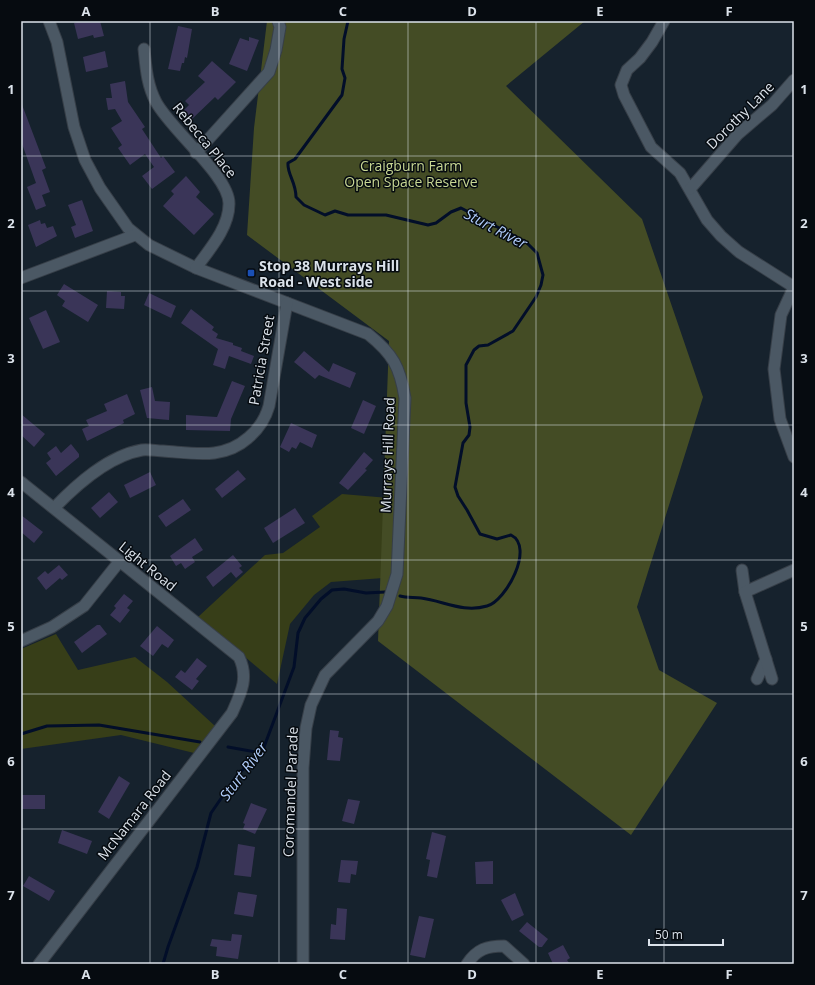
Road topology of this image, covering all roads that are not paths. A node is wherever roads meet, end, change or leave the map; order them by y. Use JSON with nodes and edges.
{"nodes":[{"id":1,"x":49,"y":21,"type":"edge"},
{"id":2,"x":278,"y":21,"type":"edge"},
{"id":3,"x":664,"y":21,"type":"edge"},
{"id":4,"x":144,"y":50,"type":"dead end"},
{"id":5,"x":794,"y":80,"type":"edge"},
{"id":6,"x":196,"y":153,"type":"junction"},
{"id":7,"x":690,"y":189,"type":"junction"},
{"id":8,"x":135,"y":235,"type":"junction"},
{"id":9,"x":196,"y":268,"type":"junction"},
{"id":10,"x":21,"y":278,"type":"edge"},
{"id":11,"x":794,"y":287,"type":"edge"},
{"id":12,"x":287,"y":303,"type":"junction"},
{"id":13,"x":794,"y":457,"type":"edge"},
{"id":14,"x":21,"y":482,"type":"edge"},
{"id":15,"x":54,"y":508,"type":"junction"},
{"id":16,"x":119,"y":562,"type":"junction"},
{"id":17,"x":742,"y":570,"type":"dead end"},
{"id":18,"x":794,"y":570,"type":"edge"},
{"id":19,"x":746,"y":592,"type":"junction"},
{"id":20,"x":388,"y":601,"type":"joint"},
{"id":21,"x":21,"y":641,"type":"edge"},
{"id":22,"x":766,"y":660,"type":"junction"},
{"id":23,"x":244,"y":679,"type":"joint"},
{"id":24,"x":757,"y":679,"type":"dead end"},
{"id":25,"x":772,"y":679,"type":"dead end"},
{"id":26,"x":39,"y":964,"type":"edge"},
{"id":27,"x":303,"y":964,"type":"edge"},
{"id":28,"x":467,"y":964,"type":"edge"},
{"id":29,"x":524,"y":964,"type":"edge"}],
"edges":[{"from":1,"to":8,"type":"street","name":"Murrays Hill Road"},
{"from":2,"to":6,"type":"street"},
{"from":3,"to":7,"type":"street"},
{"from":4,"to":6,"type":"street","name":"Rebecca Place"},
{"from":5,"to":7,"type":"street","name":"Dorothy Lane"},
{"from":6,"to":9,"type":"street","name":"Rebecca Place"},
{"from":7,"to":11,"type":"street"},
{"from":8,"to":9,"type":"street","name":"Murrays Hill Road"},
{"from":8,"to":10,"type":"street"},
{"from":9,"to":12,"type":"street","name":"Murrays Hill Road"},
{"from":11,"to":13,"type":"street"},
{"from":12,"to":15,"type":"street","name":"Patricia Street"},
{"from":12,"to":20,"type":"street","name":"Murrays Hill Road"},
{"from":14,"to":15,"type":"street","name":"Light Road"},
{"from":15,"to":16,"type":"street","name":"Light Road"},
{"from":16,"to":21,"type":"street"},
{"from":16,"to":23,"type":"street","name":"Light Road"},
{"from":17,"to":19,"type":"street"},
{"from":18,"to":19,"type":"street"},
{"from":19,"to":22,"type":"street"},
{"from":20,"to":27,"type":"street","name":"Coromandel Parade"},
{"from":22,"to":24,"type":"street"},
{"from":22,"to":25,"type":"street"},
{"from":23,"to":26,"type":"street","name":"McNamara Road"},
{"from":28,"to":29,"type":"street"}]}
